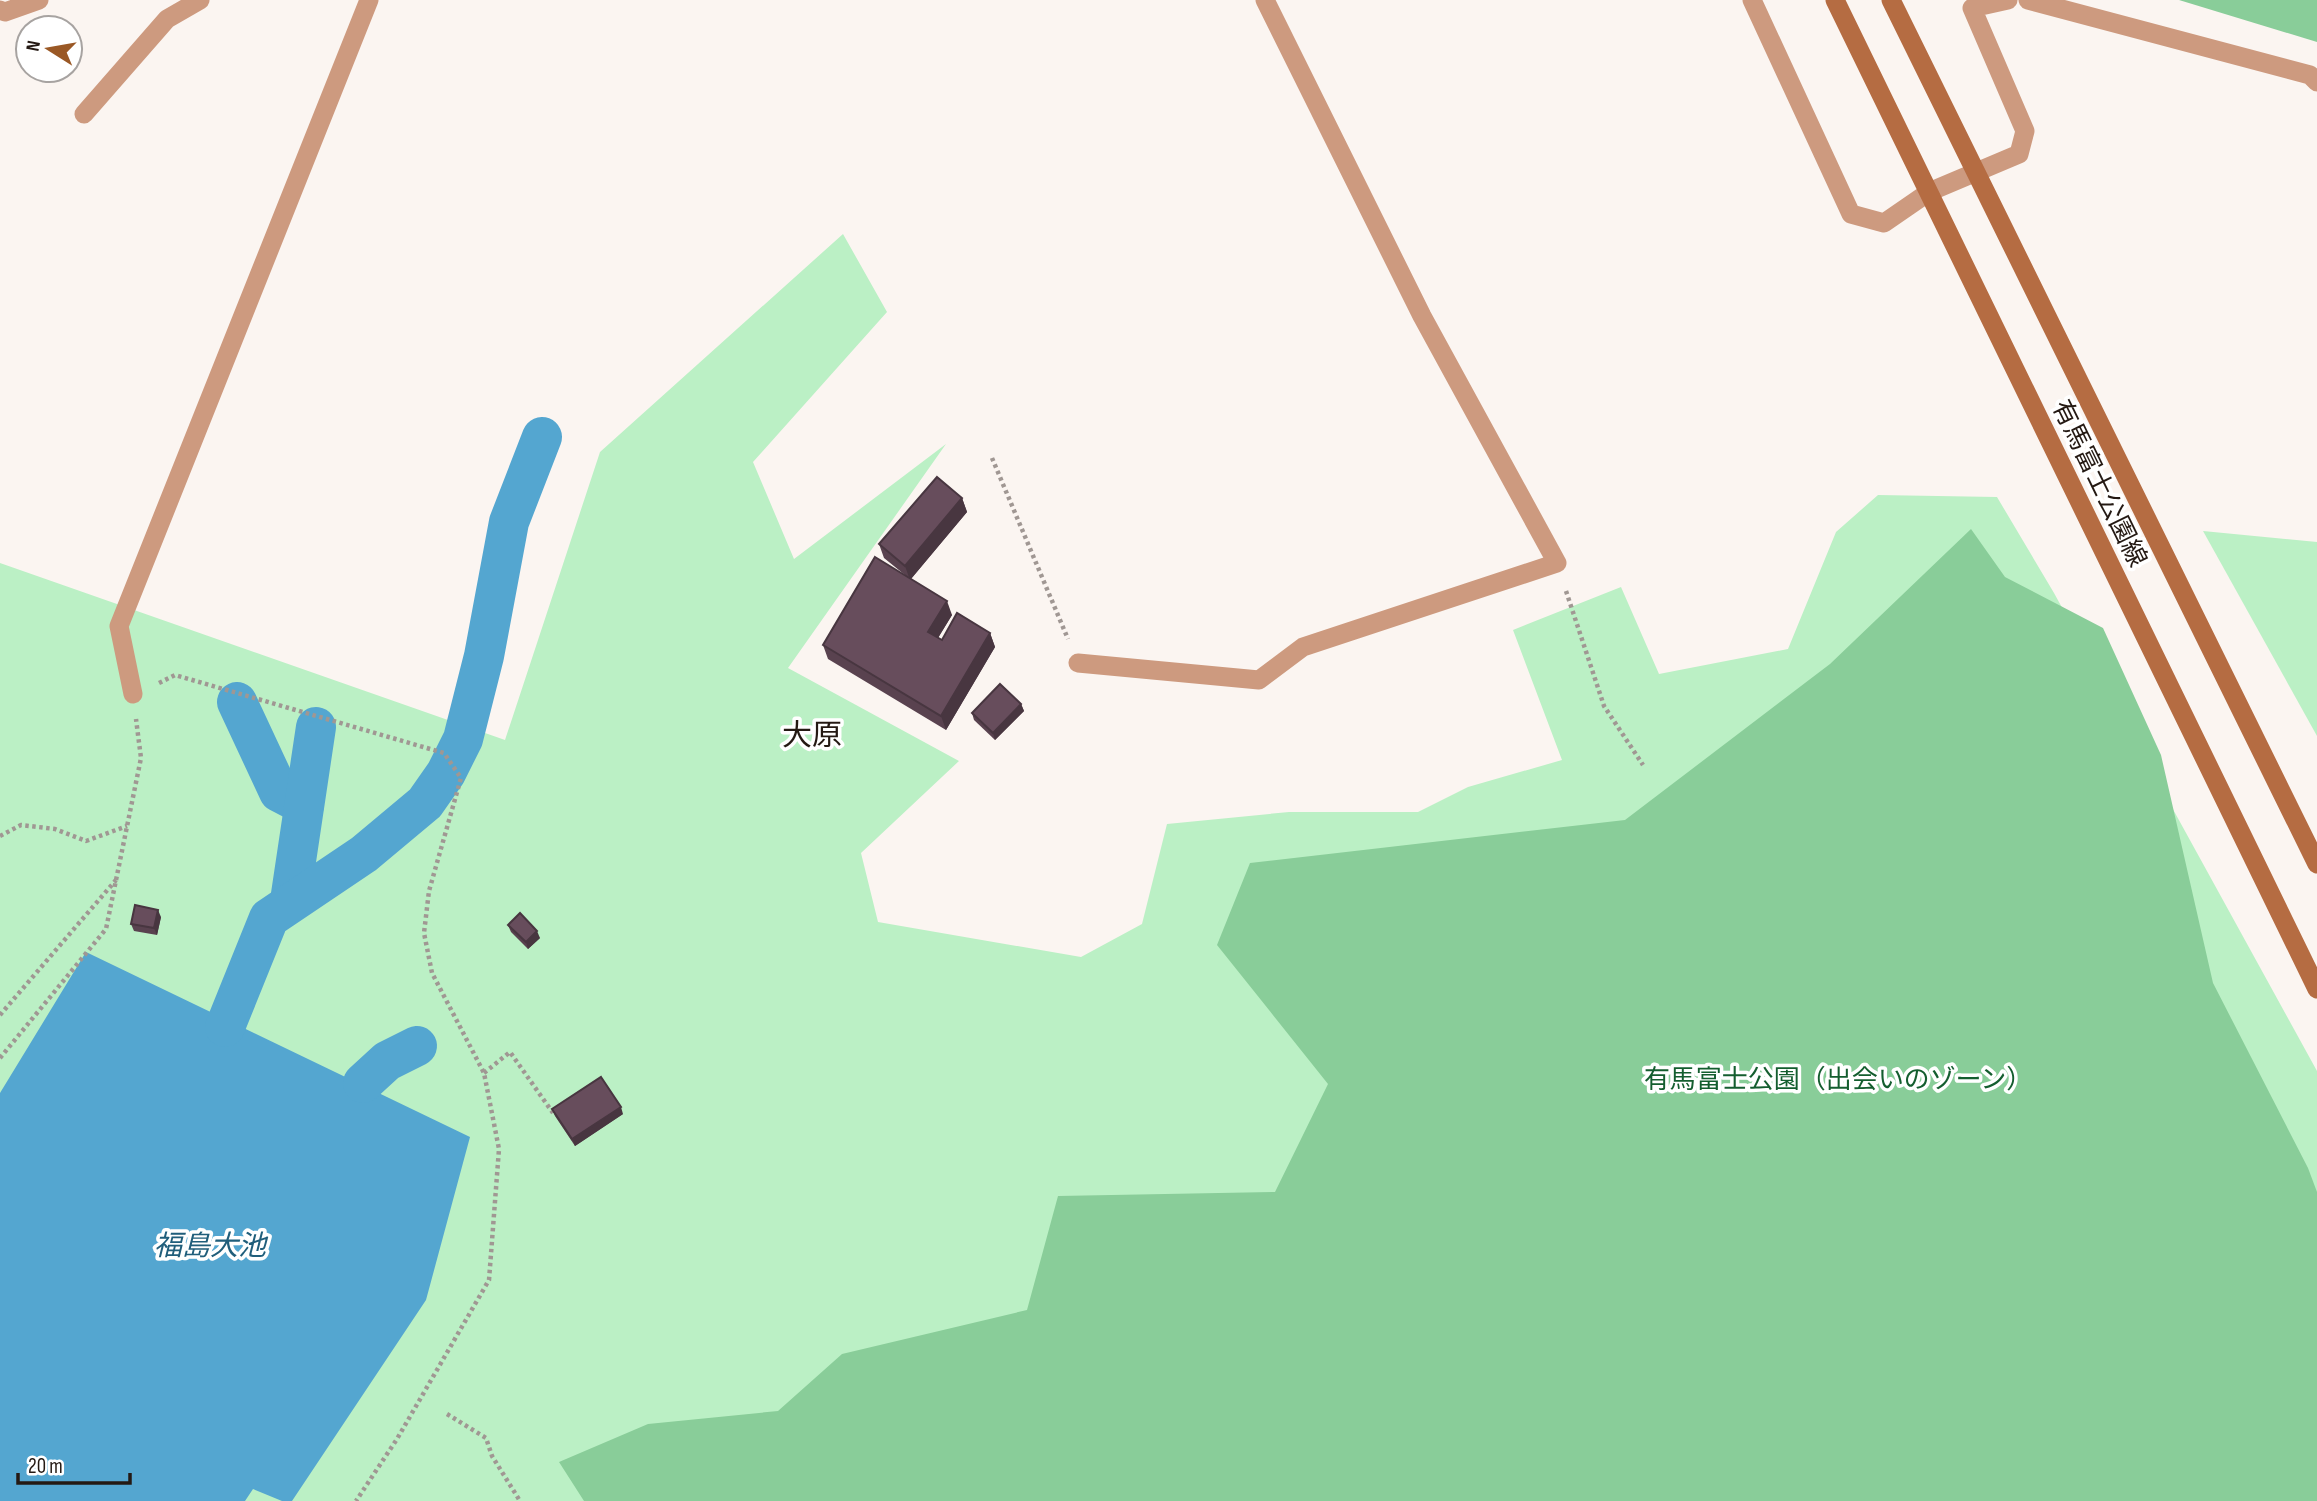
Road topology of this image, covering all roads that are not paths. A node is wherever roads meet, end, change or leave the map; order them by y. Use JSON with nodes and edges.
{"nodes":[{"id":1,"x":39,"y":0,"type":"edge"},
{"id":2,"x":200,"y":0,"type":"edge"},
{"id":3,"x":369,"y":0,"type":"edge"},
{"id":4,"x":1265,"y":0,"type":"edge"},
{"id":5,"x":1752,"y":0,"type":"edge"},
{"id":6,"x":1835,"y":0,"type":"edge"},
{"id":7,"x":1891,"y":0,"type":"edge"},
{"id":8,"x":2008,"y":0,"type":"edge"},
{"id":9,"x":2028,"y":0,"type":"edge"},
{"id":10,"x":0,"y":10,"type":"edge"},
{"id":11,"x":2317,"y":82,"type":"edge"},
{"id":12,"x":84,"y":114,"type":"dead end"},
{"id":13,"x":1976,"y":173,"type":"junction"},
{"id":14,"x":1929,"y":192,"type":"junction"},
{"id":15,"x":1078,"y":663,"type":"road end"},
{"id":16,"x":133,"y":694,"type":"road end"},
{"id":17,"x":2317,"y":864,"type":"edge"},
{"id":18,"x":2317,"y":989,"type":"edge"}],
"edges":[{"from":1,"to":10,"type":"street"},
{"from":2,"to":12,"type":"street"},
{"from":3,"to":16,"type":"street"},
{"from":4,"to":15,"type":"street"},
{"from":5,"to":14,"type":"street"},
{"from":6,"to":14,"type":"main road","name":"有馬富士公園線"},
{"from":7,"to":13,"type":"main road","name":"有馬富士公園線"},
{"from":8,"to":13,"type":"street"},
{"from":9,"to":11,"type":"street"},
{"from":13,"to":14,"type":"street"},
{"from":13,"to":17,"type":"main road","name":"有馬富士公園線"},
{"from":14,"to":18,"type":"main road","name":"有馬富士公園線"}]}
